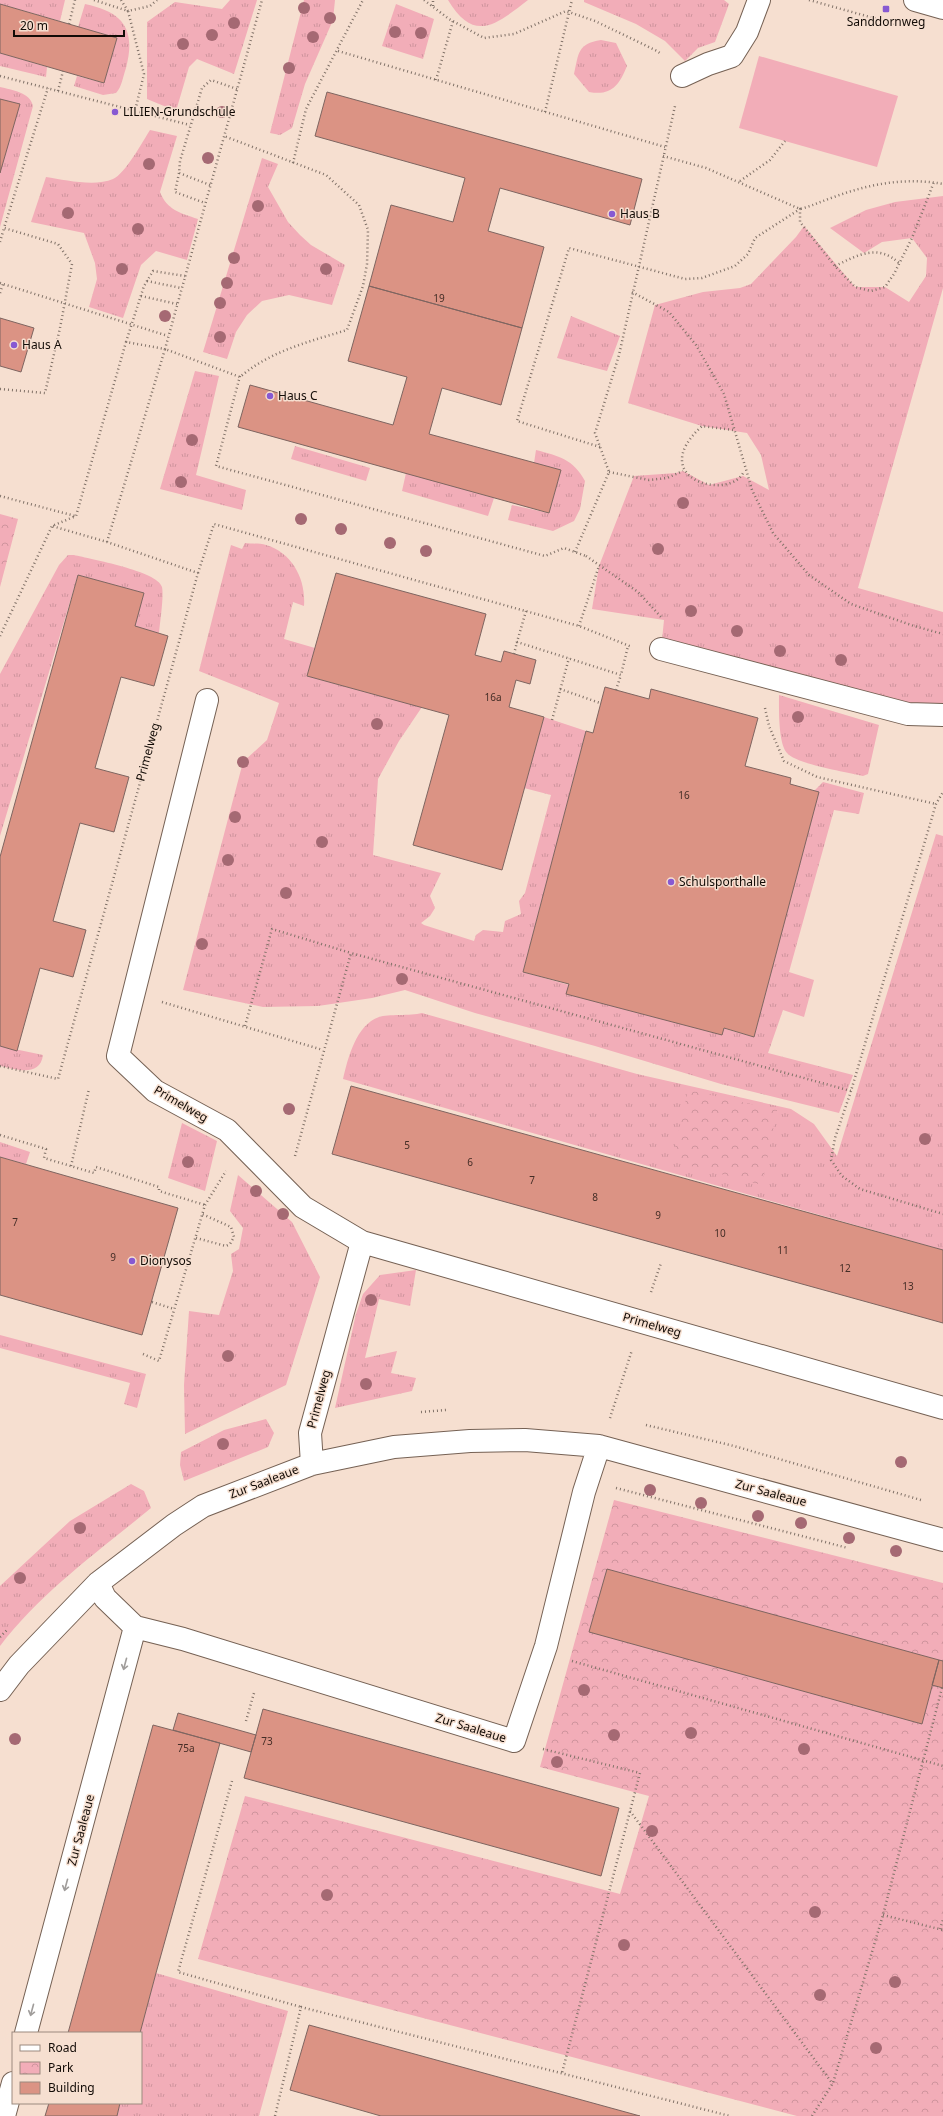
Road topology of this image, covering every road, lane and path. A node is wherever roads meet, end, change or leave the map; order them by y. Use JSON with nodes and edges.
{"nodes":[{"id":1,"x":75,"y":0,"type":"edge"},
{"id":2,"x":94,"y":0,"type":"edge"},
{"id":3,"x":120,"y":0,"type":"edge"},
{"id":4,"x":158,"y":0,"type":"edge"},
{"id":5,"x":262,"y":0,"type":"edge"},
{"id":6,"x":363,"y":0,"type":"edge"},
{"id":7,"x":424,"y":0,"type":"edge"},
{"id":8,"x":434,"y":0,"type":"edge"},
{"id":9,"x":572,"y":0,"type":"edge"},
{"id":10,"x":759,"y":0,"type":"edge"},
{"id":11,"x":809,"y":0,"type":"edge"},
{"id":12,"x":915,"y":0,"type":"edge"},
{"id":13,"x":433,"y":6,"type":"junction"},
{"id":14,"x":943,"y":8,"type":"edge"},
{"id":15,"x":128,"y":11,"type":"junction"},
{"id":16,"x":569,"y":12,"type":"junction"},
{"id":17,"x":453,"y":21,"type":"junction"},
{"id":18,"x":70,"y":24,"type":"dead end"},
{"id":19,"x":898,"y":24,"type":"dead end"},
{"id":20,"x":338,"y":51,"type":"junction"},
{"id":21,"x":63,"y":71,"type":"dead end"},
{"id":22,"x":0,"y":76,"type":"edge"},
{"id":23,"x":682,"y":76,"type":"junction"},
{"id":24,"x":436,"y":80,"type":"junction"},
{"id":25,"x":48,"y":88,"type":"junction"},
{"id":26,"x":237,"y":89,"type":"junction"},
{"id":27,"x":58,"y":91,"type":"junction"},
{"id":28,"x":135,"y":111,"type":"junction"},
{"id":29,"x":545,"y":112,"type":"junction"},
{"id":30,"x":190,"y":125,"type":"junction"},
{"id":31,"x":224,"y":136,"type":"junction"},
{"id":32,"x":785,"y":141,"type":"dead end"},
{"id":33,"x":665,"y":147,"type":"junction"},
{"id":34,"x":663,"y":156,"type":"junction"},
{"id":35,"x":293,"y":163,"type":"junction"},
{"id":36,"x":178,"y":173,"type":"junction"},
{"id":37,"x":739,"y":181,"type":"junction"},
{"id":38,"x":934,"y":182,"type":"junction"},
{"id":39,"x":943,"y":184,"type":"edge"},
{"id":40,"x":210,"y":185,"type":"junction"},
{"id":41,"x":205,"y":203,"type":"junction"},
{"id":42,"x":800,"y":209,"type":"junction"},
{"id":43,"x":4,"y":228,"type":"junction"},
{"id":44,"x":0,"y":242,"type":"edge"},
{"id":45,"x":900,"y":264,"type":"junction"},
{"id":46,"x":638,"y":266,"type":"junction"},
{"id":47,"x":835,"y":266,"type":"junction"},
{"id":48,"x":185,"y":276,"type":"junction"},
{"id":49,"x":147,"y":281,"type":"junction"},
{"id":50,"x":1,"y":284,"type":"edge"},
{"id":51,"x":181,"y":288,"type":"junction"},
{"id":52,"x":0,"y":292,"type":"edge"},
{"id":53,"x":632,"y":292,"type":"junction"},
{"id":54,"x":141,"y":296,"type":"junction"},
{"id":55,"x":65,"y":304,"type":"junction"},
{"id":56,"x":177,"y":304,"type":"junction"},
{"id":57,"x":132,"y":325,"type":"junction"},
{"id":58,"x":168,"y":336,"type":"junction"},
{"id":59,"x":126,"y":342,"type":"junction"},
{"id":60,"x":165,"y":349,"type":"junction"},
{"id":61,"x":240,"y":376,"type":"junction"},
{"id":62,"x":0,"y":389,"type":"edge"},
{"id":63,"x":734,"y":430,"type":"junction"},
{"id":64,"x":600,"y":448,"type":"junction"},
{"id":65,"x":745,"y":470,"type":"junction"},
{"id":66,"x":683,"y":471,"type":"junction"},
{"id":67,"x":609,"y":472,"type":"junction"},
{"id":68,"x":0,"y":496,"type":"edge"},
{"id":69,"x":76,"y":516,"type":"junction"},
{"id":70,"x":52,"y":526,"type":"junction"},
{"id":71,"x":107,"y":542,"type":"junction"},
{"id":72,"x":575,"y":552,"type":"junction"},
{"id":73,"x":599,"y":566,"type":"junction"},
{"id":74,"x":198,"y":573,"type":"junction"},
{"id":75,"x":526,"y":612,"type":"junction"},
{"id":76,"x":579,"y":626,"type":"junction"},
{"id":77,"x":943,"y":634,"type":"edge"},
{"id":78,"x":0,"y":636,"type":"edge"},
{"id":79,"x":517,"y":642,"type":"junction"},
{"id":80,"x":628,"y":646,"type":"junction"},
{"id":81,"x":635,"y":649,"type":"dead end"},
{"id":82,"x":661,"y":649,"type":"joint"},
{"id":83,"x":514,"y":654,"type":"dead end"},
{"id":84,"x":569,"y":658,"type":"junction"},
{"id":85,"x":621,"y":675,"type":"junction"},
{"id":86,"x":560,"y":689,"type":"junction"},
{"id":87,"x":616,"y":690,"type":"dead end"},
{"id":88,"x":207,"y":700,"type":"dead end"},
{"id":89,"x":600,"y":703,"type":"dead end"},
{"id":90,"x":764,"y":704,"type":"dead end"},
{"id":91,"x":943,"y":715,"type":"edge"},
{"id":92,"x":552,"y":720,"type":"dead end"},
{"id":93,"x":943,"y":792,"type":"edge"},
{"id":94,"x":936,"y":804,"type":"junction"},
{"id":95,"x":351,"y":953,"type":"junction"},
{"id":96,"x":134,"y":994,"type":"junction"},
{"id":97,"x":245,"y":1026,"type":"junction"},
{"id":98,"x":323,"y":1050,"type":"junction"},
{"id":99,"x":0,"y":1066,"type":"edge"},
{"id":100,"x":89,"y":1089,"type":"dead end"},
{"id":101,"x":851,"y":1091,"type":"junction"},
{"id":102,"x":0,"y":1135,"type":"edge"},
{"id":103,"x":294,"y":1161,"type":"dead end"},
{"id":104,"x":70,"y":1166,"type":"junction"},
{"id":105,"x":226,"y":1172,"type":"dead end"},
{"id":106,"x":205,"y":1205,"type":"junction"},
{"id":107,"x":202,"y":1214,"type":"junction"},
{"id":108,"x":943,"y":1214,"type":"edge"},
{"id":109,"x":196,"y":1238,"type":"junction"},
{"id":110,"x":362,"y":1242,"type":"junction"},
{"id":111,"x":661,"y":1263,"type":"dead end"},
{"id":112,"x":152,"y":1302,"type":"dead end"},
{"id":113,"x":174,"y":1309,"type":"junction"},
{"id":114,"x":642,"y":1322,"type":"junction"},
{"id":115,"x":143,"y":1354,"type":"dead end"},
{"id":116,"x":943,"y":1408,"type":"edge"},
{"id":117,"x":599,"y":1446,"type":"junction"},
{"id":118,"x":312,"y":1464,"type":"junction"},
{"id":119,"x":588,"y":1481,"type":"junction"},
{"id":120,"x":943,"y":1540,"type":"edge"},
{"id":121,"x":850,"y":1549,"type":"dead end"},
{"id":122,"x":98,"y":1583,"type":"junction"},
{"id":123,"x":135,"y":1627,"type":"junction"},
{"id":124,"x":546,"y":1646,"type":"junction"},
{"id":125,"x":942,"y":1688,"type":"edge"},
{"id":126,"x":0,"y":1690,"type":"edge"},
{"id":127,"x":514,"y":1741,"type":"junction"},
{"id":128,"x":923,"y":1759,"type":"junction"},
{"id":129,"x":943,"y":1766,"type":"edge"},
{"id":130,"x":232,"y":1781,"type":"dead end"},
{"id":131,"x":630,"y":1810,"type":"junction"},
{"id":132,"x":883,"y":1915,"type":"junction"},
{"id":133,"x":943,"y":1920,"type":"edge"},
{"id":134,"x":942,"y":1929,"type":"edge"},
{"id":135,"x":301,"y":2007,"type":"junction"},
{"id":136,"x":26,"y":2032,"type":"edge"},
{"id":137,"x":562,"y":2073,"type":"junction"},
{"id":138,"x":833,"y":2083,"type":"junction"},
{"id":139,"x":12,"y":2087,"type":"edge"},
{"id":140,"x":4,"y":2116,"type":"edge"},
{"id":141,"x":275,"y":2116,"type":"edge"},
{"id":142,"x":730,"y":2116,"type":"edge"},
{"id":143,"x":812,"y":2116,"type":"edge"}],
"edges":[{"from":1,"to":18,"type":"path"},
{"from":2,"to":15,"type":"path"},
{"from":3,"to":15,"type":"path"},
{"from":4,"to":15,"type":"path"},
{"from":5,"to":26,"type":"path"},
{"from":6,"to":20,"type":"path"},
{"from":7,"to":13,"type":"path"},
{"from":8,"to":13,"type":"path"},
{"from":9,"to":16,"type":"path"},
{"from":10,"to":23,"type":"street"},
{"from":11,"to":19,"type":"path"},
{"from":12,"to":14,"type":"street"},
{"from":13,"to":17,"type":"path"},
{"from":15,"to":28,"type":"path"},
{"from":16,"to":17,"type":"path"},
{"from":16,"to":23,"type":"path"},
{"from":16,"to":29,"type":"path"},
{"from":17,"to":24,"type":"path"},
{"from":20,"to":24,"type":"path"},
{"from":20,"to":35,"type":"path"},
{"from":21,"to":27,"type":"path"},
{"from":22,"to":25,"type":"path"},
{"from":23,"to":33,"type":"path"},
{"from":24,"to":29,"type":"path"},
{"from":25,"to":27,"type":"path"},
{"from":25,"to":43,"type":"path"},
{"from":26,"to":30,"type":"path"},
{"from":26,"to":31,"type":"path"},
{"from":27,"to":28,"type":"path"},
{"from":28,"to":30,"type":"path"},
{"from":29,"to":33,"type":"path"},
{"from":30,"to":36,"type":"path"},
{"from":31,"to":35,"type":"path"},
{"from":31,"to":40,"type":"path"},
{"from":32,"to":37,"type":"path"},
{"from":33,"to":34,"type":"path"},
{"from":34,"to":37,"type":"path"},
{"from":34,"to":46,"type":"path"},
{"from":35,"to":61,"type":"path"},
{"from":36,"to":40,"type":"path"},
{"from":36,"to":41,"type":"path"},
{"from":37,"to":42,"type":"path"},
{"from":38,"to":39,"type":"path"},
{"from":38,"to":42,"type":"path"},
{"from":38,"to":45,"type":"path"},
{"from":40,"to":41,"type":"path"},
{"from":41,"to":48,"type":"path"},
{"from":42,"to":46,"type":"path"},
{"from":42,"to":47,"type":"path"},
{"from":43,"to":44,"type":"path"},
{"from":43,"to":55,"type":"path"},
{"from":45,"to":47,"type":"path"},
{"from":45,"to":47,"type":"path"},
{"from":46,"to":53,"type":"path"},
{"from":46,"to":64,"type":"path"},
{"from":48,"to":49,"type":"path"},
{"from":48,"to":51,"type":"path"},
{"from":49,"to":51,"type":"path"},
{"from":49,"to":54,"type":"path"},
{"from":50,"to":52,"type":"path"},
{"from":50,"to":55,"type":"path"},
{"from":51,"to":56,"type":"path"},
{"from":53,"to":63,"type":"path"},
{"from":53,"to":64,"type":"path"},
{"from":54,"to":56,"type":"path"},
{"from":54,"to":57,"type":"path"},
{"from":55,"to":57,"type":"path"},
{"from":55,"to":62,"type":"path"},
{"from":56,"to":58,"type":"path"},
{"from":57,"to":58,"type":"path"},
{"from":57,"to":59,"type":"path"},
{"from":58,"to":60,"type":"path"},
{"from":59,"to":60,"type":"path"},
{"from":59,"to":69,"type":"path"},
{"from":60,"to":61,"type":"path"},
{"from":60,"to":71,"type":"path"},
{"from":61,"to":72,"type":"path"},
{"from":63,"to":65,"type":"path"},
{"from":63,"to":66,"type":"path"},
{"from":64,"to":67,"type":"path"},
{"from":65,"to":66,"type":"path"},
{"from":65,"to":77,"type":"path"},
{"from":66,"to":67,"type":"path"},
{"from":67,"to":72,"type":"path"},
{"from":68,"to":69,"type":"path"},
{"from":69,"to":70,"type":"path"},
{"from":70,"to":71,"type":"path"},
{"from":70,"to":78,"type":"path"},
{"from":71,"to":74,"type":"path"},
{"from":72,"to":73,"type":"path"},
{"from":73,"to":76,"type":"path"},
{"from":73,"to":82,"type":"path"},
{"from":74,"to":75,"type":"path","name":"Primelweg"},
{"from":74,"to":99,"type":"path","name":"Primelweg"},
{"from":75,"to":76,"type":"path"},
{"from":75,"to":79,"type":"path"},
{"from":76,"to":80,"type":"path"},
{"from":79,"to":83,"type":"path"},
{"from":79,"to":84,"type":"path"},
{"from":80,"to":81,"type":"path"},
{"from":80,"to":85,"type":"path"},
{"from":82,"to":91,"type":"street"},
{"from":84,"to":85,"type":"path"},
{"from":84,"to":86,"type":"path"},
{"from":85,"to":87,"type":"path"},
{"from":86,"to":89,"type":"path"},
{"from":86,"to":92,"type":"path"},
{"from":88,"to":96,"type":"street","name":"Primelweg"},
{"from":90,"to":94,"type":"path"},
{"from":93,"to":94,"type":"path"},
{"from":94,"to":101,"type":"path"},
{"from":95,"to":97,"type":"path"},
{"from":95,"to":98,"type":"path"},
{"from":95,"to":101,"type":"path"},
{"from":96,"to":97,"type":"path"},
{"from":96,"to":110,"type":"street","name":"Primelweg"},
{"from":97,"to":98,"type":"path"},
{"from":98,"to":103,"type":"path"},
{"from":100,"to":104,"type":"path"},
{"from":101,"to":108,"type":"path"},
{"from":102,"to":104,"type":"path"},
{"from":104,"to":106,"type":"path"},
{"from":105,"to":106,"type":"path"},
{"from":106,"to":107,"type":"path"},
{"from":107,"to":109,"type":"path"},
{"from":107,"to":109,"type":"path"},
{"from":109,"to":113,"type":"path"},
{"from":110,"to":114,"type":"street","name":"Primelweg"},
{"from":110,"to":118,"type":"street","name":"Primelweg"},
{"from":111,"to":114,"type":"path"},
{"from":112,"to":113,"type":"path"},
{"from":113,"to":115,"type":"path"},
{"from":114,"to":116,"type":"street","name":"Primelweg"},
{"from":114,"to":117,"type":"path"},
{"from":117,"to":118,"type":"street","name":"Zur Saaleaue"},
{"from":117,"to":119,"type":"street","name":"Zur Saaleaue"},
{"from":117,"to":120,"type":"street","name":"Zur Saaleaue"},
{"from":118,"to":122,"type":"street","name":"Zur Saaleaue"},
{"from":119,"to":121,"type":"path"},
{"from":119,"to":124,"type":"street","name":"Zur Saaleaue"},
{"from":122,"to":123,"type":"street","name":"Zur Saaleaue"},
{"from":122,"to":126,"type":"street","name":"Zur Saaleaue"},
{"from":123,"to":127,"type":"street","name":"Zur Saaleaue"},
{"from":123,"to":136,"type":"street","name":"Zur Saaleaue","one_way":true},
{"from":124,"to":127,"type":"street","name":"Zur Saaleaue"},
{"from":124,"to":128,"type":"path"},
{"from":125,"to":128,"type":"path"},
{"from":127,"to":131,"type":"path"},
{"from":128,"to":129,"type":"path"},
{"from":128,"to":132,"type":"path"},
{"from":130,"to":135,"type":"path"},
{"from":131,"to":137,"type":"path"},
{"from":131,"to":138,"type":"path"},
{"from":132,"to":134,"type":"path"},
{"from":132,"to":138,"type":"path"},
{"from":133,"to":134,"type":"path"},
{"from":135,"to":137,"type":"path"},
{"from":135,"to":141,"type":"path"},
{"from":137,"to":142,"type":"path"},
{"from":138,"to":143,"type":"path"},
{"from":139,"to":140,"type":"street"}]}
